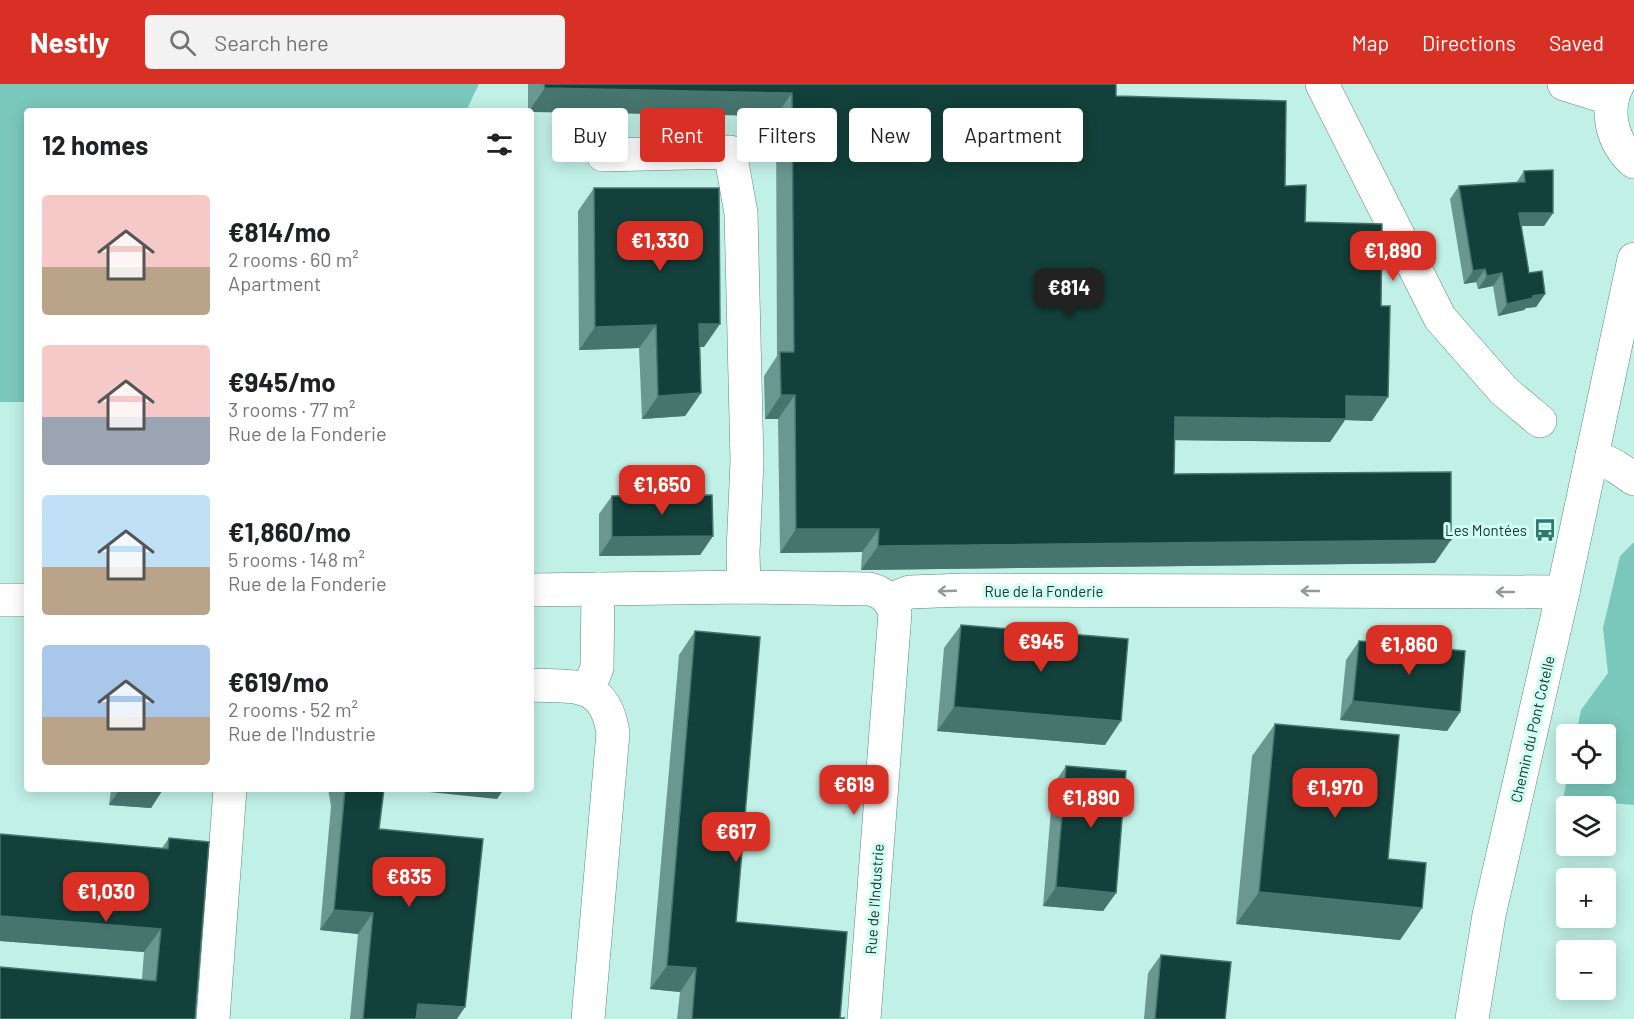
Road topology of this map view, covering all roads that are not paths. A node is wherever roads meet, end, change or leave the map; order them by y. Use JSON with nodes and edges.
{"nodes":[{"id":1,"x":1322,"y":84,"type":"edge"},
{"id":2,"x":1564,"y":84,"type":"edge"},
{"id":3,"x":1615,"y":92,"type":"edge"},
{"id":4,"x":628,"y":154,"type":"edge"},
{"id":5,"x":1634,"y":162,"type":"edge"},
{"id":6,"x":1634,"y":259,"type":"edge"},
{"id":7,"x":1540,"y":421,"type":"dead end"},
{"id":8,"x":1594,"y":447,"type":"junction"},
{"id":9,"x":1634,"y":480,"type":"edge"},
{"id":10,"x":744,"y":587,"type":"junction"},
{"id":11,"x":598,"y":589,"type":"junction"},
{"id":12,"x":534,"y":590,"type":"edge"},
{"id":13,"x":1563,"y":592,"type":"junction"},
{"id":14,"x":0,"y":600,"type":"edge"},
{"id":15,"x":24,"y":600,"type":"edge"},
{"id":16,"x":889,"y":600,"type":"junction"},
{"id":17,"x":534,"y":685,"type":"edge"},
{"id":18,"x":588,"y":690,"type":"junction"},
{"id":19,"x":230,"y":792,"type":"edge"},
{"id":20,"x":213,"y":1019,"type":"edge"},
{"id":21,"x":588,"y":1019,"type":"edge"},
{"id":22,"x":864,"y":1019,"type":"edge"},
{"id":23,"x":1472,"y":1019,"type":"edge"}],
"edges":[{"from":1,"to":7,"type":"street"},
{"from":2,"to":3,"type":"street"},
{"from":3,"to":5,"type":"street"},
{"from":4,"to":10,"type":"street"},
{"from":6,"to":8,"type":"street","name":"Chemin du Pont Cotelle"},
{"from":8,"to":9,"type":"street"},
{"from":8,"to":13,"type":"street","name":"Chemin du Pont Cotelle"},
{"from":10,"to":11,"type":"street"},
{"from":10,"to":16,"type":"street"},
{"from":11,"to":12,"type":"street"},
{"from":11,"to":18,"type":"street"},
{"from":13,"to":16,"type":"street","name":"Rue de la Fonderie","one_way":true},
{"from":13,"to":23,"type":"street","name":"Chemin du Pont Cotelle"},
{"from":14,"to":15,"type":"street"},
{"from":16,"to":22,"type":"street","name":"Rue de l'Industrie"},
{"from":17,"to":18,"type":"street"},
{"from":18,"to":21,"type":"street"},
{"from":19,"to":20,"type":"street"}]}
